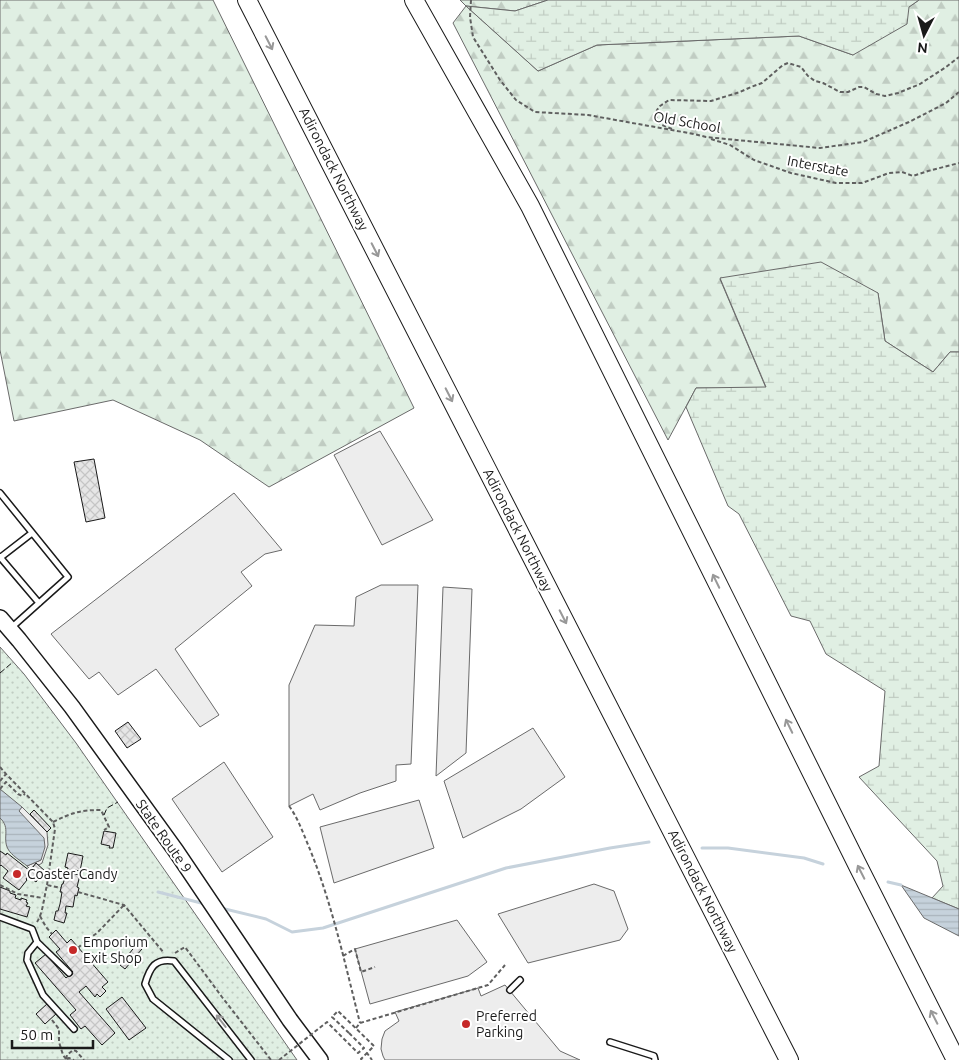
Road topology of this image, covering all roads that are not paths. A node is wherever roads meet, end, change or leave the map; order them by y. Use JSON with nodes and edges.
{"nodes":[{"id":1,"x":247,"y":0,"type":"edge"},
{"id":2,"x":414,"y":0,"type":"edge"},
{"id":3,"x":0,"y":493,"type":"edge"},
{"id":4,"x":32,"y":533,"type":"junction"},
{"id":5,"x":0,"y":557,"type":"edge"},
{"id":6,"x":39,"y":603,"type":"junction"},
{"id":7,"x":5,"y":624,"type":"edge"},
{"id":8,"x":0,"y":916,"type":"edge"},
{"id":9,"x":37,"y":923,"type":"road end"},
{"id":10,"x":32,"y":929,"type":"junction"},
{"id":11,"x":37,"y":942,"type":"junction"},
{"id":12,"x":69,"y":973,"type":"dead end"},
{"id":13,"x":520,"y":980,"type":"dead end"},
{"id":14,"x":510,"y":990,"type":"dead end"},
{"id":15,"x":74,"y":1029,"type":"dead end"},
{"id":16,"x":610,"y":1042,"type":"dead end"},
{"id":17,"x":229,"y":1060,"type":"edge"},
{"id":18,"x":250,"y":1060,"type":"edge"},
{"id":19,"x":320,"y":1060,"type":"edge"},
{"id":20,"x":655,"y":1060,"type":"edge"},
{"id":21,"x":789,"y":1060,"type":"edge"},
{"id":22,"x":956,"y":1060,"type":"edge"}],
"edges":[{"from":1,"to":21,"type":"highway","name":"Adirondack Northway","one_way":true},
{"from":22,"to":2,"type":"highway","one_way":true},
{"from":3,"to":4,"type":"lane"},
{"from":4,"to":5,"type":"lane"},
{"from":4,"to":6,"type":"lane"},
{"from":5,"to":6,"type":"lane"},
{"from":6,"to":7,"type":"lane"},
{"from":7,"to":19,"type":"main road","name":"State Route 9"},
{"from":8,"to":10,"type":"lane"},
{"from":9,"to":10,"type":"lane"},
{"from":10,"to":11,"type":"lane"},
{"from":11,"to":12,"type":"lane"},
{"from":11,"to":15,"type":"lane"},
{"from":13,"to":14,"type":"lane"},
{"from":16,"to":20,"type":"lane"},
{"from":18,"to":17,"type":"lane","one_way":true}]}
